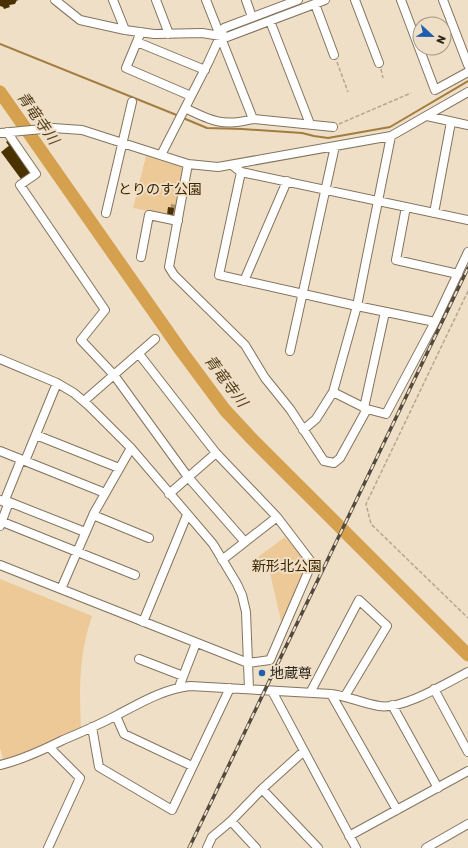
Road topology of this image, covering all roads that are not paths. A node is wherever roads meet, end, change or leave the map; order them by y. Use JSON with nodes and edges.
{"nodes":[{"id":1,"x":55,"y":0,"type":"edge"},
{"id":2,"x":113,"y":0,"type":"edge"},
{"id":3,"x":156,"y":0,"type":"edge"},
{"id":4,"x":206,"y":0,"type":"edge"},
{"id":5,"x":246,"y":0,"type":"edge"},
{"id":6,"x":325,"y":0,"type":"edge"},
{"id":7,"x":355,"y":0,"type":"edge"},
{"id":8,"x":401,"y":0,"type":"edge"},
{"id":9,"x":443,"y":0,"type":"edge"},
{"id":10,"x":292,"y":1,"type":"edge"},
{"id":11,"x":315,"y":4,"type":"junction"},
{"id":12,"x":252,"y":17,"type":"junction"},
{"id":13,"x":270,"y":21,"type":"junction"},
{"id":14,"x":124,"y":30,"type":"junction"},
{"id":15,"x":141,"y":32,"type":"junction"},
{"id":16,"x":169,"y":34,"type":"junction"},
{"id":17,"x":220,"y":36,"type":"junction"},
{"id":18,"x":137,"y":42,"type":"junction"},
{"id":19,"x":334,"y":55,"type":"road end"},
{"id":20,"x":379,"y":63,"type":"dead end"},
{"id":21,"x":468,"y":65,"type":"edge"},
{"id":22,"x":205,"y":70,"type":"junction"},
{"id":23,"x":468,"y":72,"type":"edge"},
{"id":24,"x":468,"y":92,"type":"edge"},
{"id":25,"x":191,"y":96,"type":"junction"},
{"id":26,"x":132,"y":102,"type":"dead end"},
{"id":27,"x":185,"y":108,"type":"junction"},
{"id":28,"x":427,"y":116,"type":"junction"},
{"id":29,"x":253,"y":119,"type":"junction"},
{"id":30,"x":451,"y":122,"type":"junction"},
{"id":31,"x":310,"y":124,"type":"junction"},
{"id":32,"x":468,"y":125,"type":"edge"},
{"id":33,"x":333,"y":127,"type":"road end"},
{"id":34,"x":4,"y":132,"type":"edge"},
{"id":35,"x":391,"y":136,"type":"junction"},
{"id":36,"x":121,"y":143,"type":"junction"},
{"id":37,"x":335,"y":146,"type":"junction"},
{"id":38,"x":161,"y":155,"type":"junction"},
{"id":39,"x":188,"y":164,"type":"junction"},
{"id":40,"x":232,"y":165,"type":"junction"},
{"id":41,"x":241,"y":172,"type":"junction"},
{"id":42,"x":287,"y":182,"type":"junction"},
{"id":43,"x":325,"y":190,"type":"junction"},
{"id":44,"x":378,"y":201,"type":"junction"},
{"id":45,"x":406,"y":207,"type":"junction"},
{"id":46,"x":106,"y":213,"type":"dead end"},
{"id":47,"x":434,"y":213,"type":"junction"},
{"id":48,"x":468,"y":220,"type":"edge"},
{"id":49,"x":178,"y":221,"type":"junction"},
{"id":50,"x":468,"y":252,"type":"edge"},
{"id":51,"x":141,"y":257,"type":"dead end"},
{"id":52,"x":458,"y":274,"type":"junction"},
{"id":53,"x":244,"y":281,"type":"junction"},
{"id":54,"x":303,"y":294,"type":"junction"},
{"id":55,"x":357,"y":306,"type":"junction"},
{"id":56,"x":385,"y":312,"type":"junction"},
{"id":57,"x":435,"y":322,"type":"junction"},
{"id":58,"x":155,"y":339,"type":"dead end"},
{"id":59,"x":290,"y":350,"type":"dead end"},
{"id":60,"x":139,"y":354,"type":"junction"},
{"id":61,"x":0,"y":359,"type":"edge"},
{"id":62,"x":114,"y":375,"type":"junction"},
{"id":63,"x":57,"y":383,"type":"junction"},
{"id":64,"x":333,"y":392,"type":"junction"},
{"id":65,"x":84,"y":401,"type":"junction"},
{"id":66,"x":366,"y":409,"type":"junction"},
{"id":67,"x":303,"y":430,"type":"junction"},
{"id":68,"x":36,"y":435,"type":"junction"},
{"id":69,"x":131,"y":448,"type":"junction"},
{"id":70,"x":0,"y":451,"type":"edge"},
{"id":71,"x":216,"y":453,"type":"junction"},
{"id":72,"x":23,"y":461,"type":"junction"},
{"id":73,"x":119,"y":468,"type":"junction"},
{"id":74,"x":188,"y":477,"type":"junction"},
{"id":75,"x":105,"y":494,"type":"junction"},
{"id":76,"x":169,"y":494,"type":"junction"},
{"id":77,"x":5,"y":501,"type":"edge"},
{"id":78,"x":93,"y":515,"type":"junction"},
{"id":79,"x":186,"y":515,"type":"junction"},
{"id":80,"x":277,"y":517,"type":"junction"},
{"id":81,"x":1,"y":523,"type":"edge"},
{"id":82,"x":85,"y":532,"type":"junction"},
{"id":83,"x":149,"y":538,"type":"dead end"},
{"id":84,"x":245,"y":542,"type":"junction"},
{"id":85,"x":77,"y":552,"type":"junction"},
{"id":86,"x":222,"y":560,"type":"junction"},
{"id":87,"x":0,"y":565,"type":"edge"},
{"id":88,"x":136,"y":575,"type":"dead end"},
{"id":89,"x":61,"y":589,"type":"junction"},
{"id":90,"x":143,"y":622,"type":"junction"},
{"id":91,"x":196,"y":643,"type":"junction"},
{"id":92,"x":139,"y":659,"type":"dead end"},
{"id":93,"x":248,"y":664,"type":"junction"},
{"id":94,"x":467,"y":672,"type":"edge"},
{"id":95,"x":183,"y":676,"type":"junction"},
{"id":96,"x":179,"y":688,"type":"junction"},
{"id":97,"x":230,"y":688,"type":"junction"},
{"id":98,"x":250,"y":689,"type":"junction"},
{"id":99,"x":434,"y":689,"type":"junction"},
{"id":100,"x":272,"y":691,"type":"junction"},
{"id":101,"x":310,"y":693,"type":"junction"},
{"id":102,"x":331,"y":694,"type":"junction"},
{"id":103,"x":345,"y":696,"type":"junction"},
{"id":104,"x":392,"y":705,"type":"junction"},
{"id":105,"x":116,"y":716,"type":"junction"},
{"id":106,"x":92,"y":727,"type":"junction"},
{"id":107,"x":49,"y":747,"type":"junction"},
{"id":108,"x":304,"y":751,"type":"junction"},
{"id":109,"x":468,"y":752,"type":"edge"},
{"id":110,"x":0,"y":765,"type":"edge"},
{"id":111,"x":192,"y":766,"type":"junction"},
{"id":112,"x":468,"y":771,"type":"edge"},
{"id":113,"x":438,"y":788,"type":"junction"},
{"id":114,"x":262,"y":789,"type":"junction"},
{"id":115,"x":397,"y":810,"type":"junction"},
{"id":116,"x":231,"y":821,"type":"junction"},
{"id":117,"x":468,"y":824,"type":"edge"},
{"id":118,"x":349,"y":836,"type":"junction"},
{"id":119,"x":48,"y":848,"type":"edge"},
{"id":120,"x":207,"y":848,"type":"edge"},
{"id":121,"x":256,"y":848,"type":"edge"},
{"id":122,"x":318,"y":848,"type":"edge"},
{"id":123,"x":356,"y":848,"type":"edge"},
{"id":124,"x":426,"y":848,"type":"edge"}],
"edges":[{"from":1,"to":14,"type":"street"},
{"from":2,"to":14,"type":"street"},
{"from":3,"to":16,"type":"street"},
{"from":4,"to":17,"type":"street"},
{"from":5,"to":12,"type":"street"},
{"from":6,"to":11,"type":"street"},
{"from":7,"to":20,"type":"street"},
{"from":8,"to":23,"type":"street"},
{"from":9,"to":21,"type":"street"},
{"from":10,"to":12,"type":"street"},
{"from":11,"to":13,"type":"street"},
{"from":11,"to":19,"type":"street"},
{"from":12,"to":17,"type":"street"},
{"from":13,"to":17,"type":"street"},
{"from":13,"to":31,"type":"street"},
{"from":14,"to":15,"type":"street"},
{"from":15,"to":16,"type":"street"},
{"from":15,"to":18,"type":"street"},
{"from":16,"to":17,"type":"street"},
{"from":17,"to":22,"type":"street"},
{"from":17,"to":29,"type":"street"},
{"from":18,"to":22,"type":"street"},
{"from":18,"to":25,"type":"street"},
{"from":22,"to":25,"type":"street"},
{"from":24,"to":28,"type":"street"},
{"from":25,"to":27,"type":"street"},
{"from":26,"to":36,"type":"street"},
{"from":27,"to":29,"type":"street"},
{"from":27,"to":38,"type":"street"},
{"from":28,"to":30,"type":"street"},
{"from":28,"to":35,"type":"street"},
{"from":29,"to":31,"type":"street"},
{"from":30,"to":32,"type":"street"},
{"from":30,"to":47,"type":"street"},
{"from":31,"to":33,"type":"street"},
{"from":34,"to":36,"type":"street"},
{"from":34,"to":62,"type":"street"},
{"from":35,"to":37,"type":"street"},
{"from":35,"to":44,"type":"street"},
{"from":36,"to":38,"type":"street"},
{"from":36,"to":46,"type":"street"},
{"from":37,"to":40,"type":"street"},
{"from":37,"to":43,"type":"street"},
{"from":38,"to":39,"type":"street"},
{"from":39,"to":40,"type":"street"},
{"from":39,"to":49,"type":"street"},
{"from":40,"to":41,"type":"street"},
{"from":41,"to":42,"type":"street"},
{"from":41,"to":53,"type":"street"},
{"from":42,"to":43,"type":"street"},
{"from":42,"to":53,"type":"street"},
{"from":43,"to":44,"type":"street"},
{"from":43,"to":54,"type":"street"},
{"from":44,"to":45,"type":"street"},
{"from":44,"to":55,"type":"street"},
{"from":45,"to":47,"type":"street"},
{"from":45,"to":52,"type":"street"},
{"from":47,"to":48,"type":"street"},
{"from":49,"to":51,"type":"street"},
{"from":49,"to":67,"type":"street"},
{"from":50,"to":52,"type":"street"},
{"from":52,"to":57,"type":"street"},
{"from":53,"to":54,"type":"street"},
{"from":54,"to":55,"type":"street"},
{"from":54,"to":59,"type":"street"},
{"from":55,"to":56,"type":"street"},
{"from":55,"to":64,"type":"street"},
{"from":56,"to":57,"type":"street"},
{"from":56,"to":66,"type":"street"},
{"from":57,"to":66,"type":"street"},
{"from":58,"to":60,"type":"street"},
{"from":60,"to":62,"type":"street"},
{"from":60,"to":71,"type":"street"},
{"from":61,"to":63,"type":"street"},
{"from":62,"to":65,"type":"street"},
{"from":62,"to":74,"type":"street"},
{"from":63,"to":65,"type":"street"},
{"from":63,"to":68,"type":"street"},
{"from":64,"to":66,"type":"street"},
{"from":64,"to":67,"type":"street"},
{"from":65,"to":69,"type":"street"},
{"from":66,"to":67,"type":"street"},
{"from":68,"to":72,"type":"street"},
{"from":68,"to":73,"type":"street"},
{"from":69,"to":73,"type":"street"},
{"from":69,"to":76,"type":"street"},
{"from":70,"to":72,"type":"street"},
{"from":71,"to":74,"type":"street"},
{"from":71,"to":80,"type":"street"},
{"from":72,"to":75,"type":"street"},
{"from":72,"to":77,"type":"street"},
{"from":73,"to":75,"type":"street"},
{"from":74,"to":76,"type":"street"},
{"from":74,"to":84,"type":"street"},
{"from":75,"to":78,"type":"street"},
{"from":76,"to":79,"type":"street"},
{"from":77,"to":81,"type":"street"},
{"from":77,"to":82,"type":"street"},
{"from":78,"to":82,"type":"street"},
{"from":78,"to":83,"type":"street"},
{"from":79,"to":86,"type":"street"},
{"from":79,"to":90,"type":"street"},
{"from":80,"to":84,"type":"street"},
{"from":80,"to":93,"type":"street"},
{"from":81,"to":85,"type":"street"},
{"from":82,"to":85,"type":"street"},
{"from":84,"to":86,"type":"street"},
{"from":85,"to":88,"type":"street"},
{"from":85,"to":89,"type":"street"},
{"from":86,"to":93,"type":"street"},
{"from":87,"to":89,"type":"street"},
{"from":89,"to":90,"type":"street"},
{"from":90,"to":91,"type":"street"},
{"from":91,"to":93,"type":"street"},
{"from":91,"to":95,"type":"street"},
{"from":92,"to":95,"type":"street"},
{"from":93,"to":98,"type":"street"},
{"from":94,"to":99,"type":"street"},
{"from":95,"to":96,"type":"street"},
{"from":96,"to":97,"type":"street"},
{"from":96,"to":105,"type":"street"},
{"from":97,"to":98,"type":"street"},
{"from":97,"to":111,"type":"street"},
{"from":98,"to":100,"type":"street"},
{"from":99,"to":104,"type":"street"},
{"from":99,"to":109,"type":"street"},
{"from":100,"to":101,"type":"street"},
{"from":100,"to":108,"type":"street"},
{"from":101,"to":102,"type":"street"},
{"from":101,"to":103,"type":"street"},
{"from":102,"to":103,"type":"street"},
{"from":102,"to":115,"type":"street"},
{"from":103,"to":104,"type":"street"},
{"from":104,"to":113,"type":"street"},
{"from":105,"to":106,"type":"street"},
{"from":105,"to":111,"type":"street"},
{"from":106,"to":107,"type":"street"},
{"from":106,"to":111,"type":"street"},
{"from":107,"to":110,"type":"street"},
{"from":107,"to":119,"type":"street"},
{"from":108,"to":114,"type":"street"},
{"from":108,"to":118,"type":"street"},
{"from":112,"to":113,"type":"street"},
{"from":113,"to":115,"type":"street"},
{"from":114,"to":116,"type":"street"},
{"from":114,"to":122,"type":"street"},
{"from":115,"to":118,"type":"street"},
{"from":116,"to":120,"type":"street"},
{"from":116,"to":121,"type":"street"},
{"from":117,"to":124,"type":"street"},
{"from":118,"to":123,"type":"street"}]}
